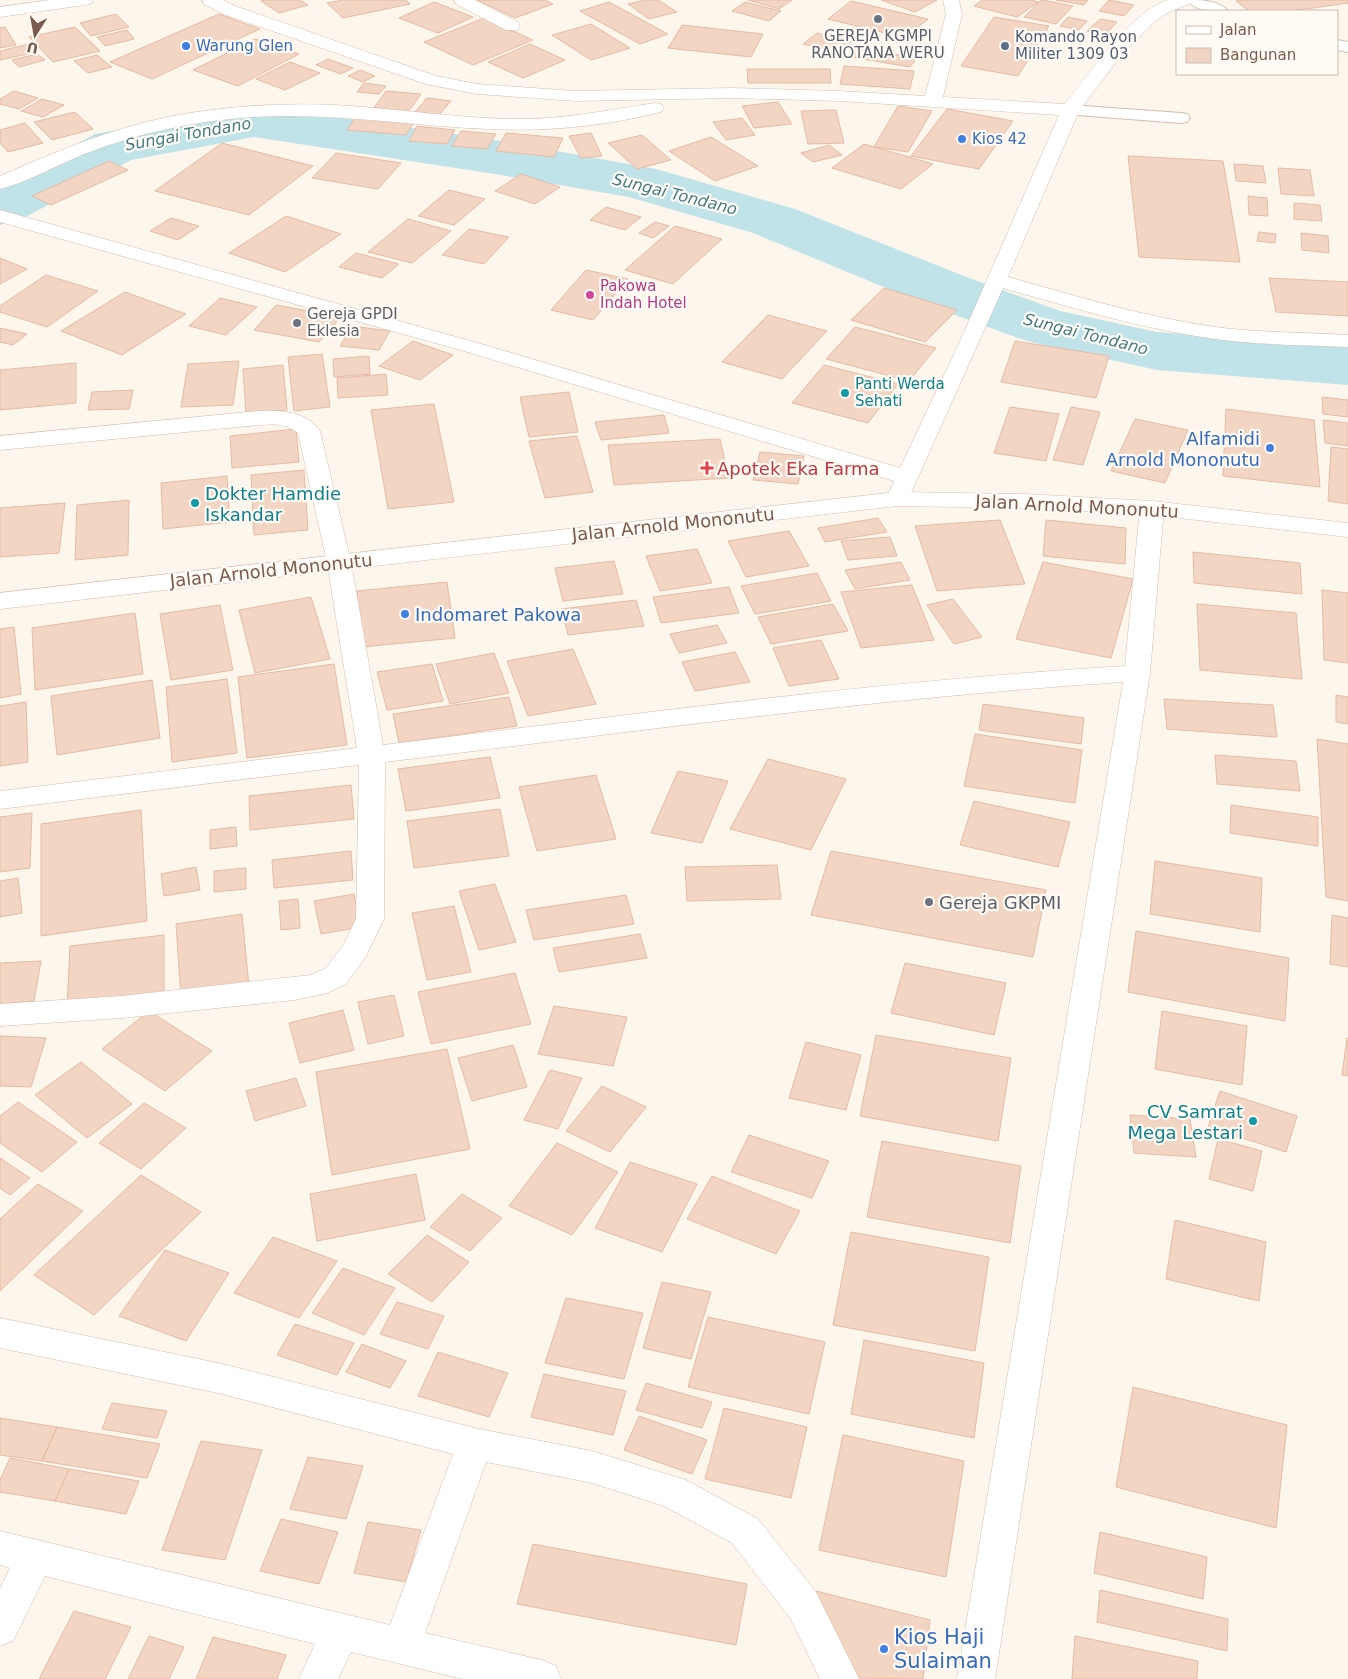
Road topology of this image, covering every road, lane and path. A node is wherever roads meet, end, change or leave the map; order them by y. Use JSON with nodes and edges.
{"nodes":[{"id":1,"x":85,"y":0,"type":"edge"},
{"id":2,"x":210,"y":0,"type":"edge"},
{"id":3,"x":462,"y":0,"type":"edge"},
{"id":4,"x":951,"y":0,"type":"edge"},
{"id":5,"x":1183,"y":0,"type":"edge"},
{"id":6,"x":1195,"y":0,"type":"edge"},
{"id":7,"x":40,"y":3,"type":"edge"},
{"id":8,"x":1218,"y":10,"type":"edge"},
{"id":9,"x":0,"y":12,"type":"edge"},
{"id":10,"x":512,"y":26,"type":"dead end"},
{"id":11,"x":1339,"y":35,"type":"edge"},
{"id":12,"x":1348,"y":47,"type":"edge"},
{"id":13,"x":732,"y":94,"type":"junction"},
{"id":14,"x":933,"y":100,"type":"junction"},
{"id":15,"x":1070,"y":110,"type":"junction"},
{"id":16,"x":1182,"y":118,"type":"dead end"},
{"id":17,"x":0,"y":183,"type":"edge"},
{"id":18,"x":2,"y":216,"type":"edge"},
{"id":19,"x":996,"y":282,"type":"junction"},
{"id":20,"x":1348,"y":341,"type":"edge"},
{"id":21,"x":0,"y":443,"type":"edge"},
{"id":22,"x":906,"y":477,"type":"junction"},
{"id":23,"x":897,"y":499,"type":"junction"},
{"id":24,"x":1152,"y":508,"type":"junction"},
{"id":25,"x":1348,"y":530,"type":"edge"},
{"id":26,"x":339,"y":562,"type":"junction"},
{"id":27,"x":0,"y":601,"type":"edge"},
{"id":28,"x":1138,"y":673,"type":"junction"},
{"id":29,"x":372,"y":756,"type":"junction"},
{"id":30,"x":0,"y":800,"type":"edge"},
{"id":31,"x":0,"y":1015,"type":"edge"},
{"id":32,"x":0,"y":1333,"type":"edge"},
{"id":33,"x":475,"y":1444,"type":"junction"},
{"id":34,"x":0,"y":1548,"type":"edge"},
{"id":35,"x":35,"y":1557,"type":"junction"},
{"id":36,"x":0,"y":1628,"type":"edge"},
{"id":37,"x":341,"y":1632,"type":"junction"},
{"id":38,"x":401,"y":1646,"type":"junction"},
{"id":39,"x":318,"y":1679,"type":"edge"},
{"id":40,"x":542,"y":1679,"type":"edge"},
{"id":41,"x":840,"y":1679,"type":"edge"},
{"id":42,"x":976,"y":1679,"type":"edge"}],
"edges":[{"from":1,"to":7,"type":"street"},
{"from":2,"to":13,"type":"street"},
{"from":3,"to":10,"type":"street"},
{"from":4,"to":14,"type":"street"},
{"from":5,"to":15,"type":"street"},
{"from":6,"to":8,"type":"lane"},
{"from":7,"to":9,"type":"street"},
{"from":11,"to":12,"type":"lane"},
{"from":13,"to":14,"type":"street"},
{"from":13,"to":17,"type":"street"},
{"from":14,"to":15,"type":"street"},
{"from":15,"to":16,"type":"lane"},
{"from":15,"to":19,"type":"street"},
{"from":18,"to":22,"type":"street"},
{"from":19,"to":20,"type":"street"},
{"from":19,"to":22,"type":"street"},
{"from":21,"to":26,"type":"street"},
{"from":22,"to":23,"type":"street"},
{"from":23,"to":24,"type":"street","name":"Jalan Arnold Mononutu"},
{"from":23,"to":26,"type":"street","name":"Jalan Arnold Mononutu"},
{"from":24,"to":25,"type":"street","name":"Jalan Arnold Mononutu"},
{"from":24,"to":28,"type":"street"},
{"from":26,"to":27,"type":"street","name":"Jalan Arnold Mononutu"},
{"from":26,"to":29,"type":"street"},
{"from":28,"to":29,"type":"street"},
{"from":28,"to":42,"type":"street"},
{"from":29,"to":30,"type":"street"},
{"from":29,"to":31,"type":"street"},
{"from":32,"to":33,"type":"street"},
{"from":33,"to":38,"type":"street"},
{"from":33,"to":41,"type":"street"},
{"from":34,"to":35,"type":"street"},
{"from":35,"to":36,"type":"street"},
{"from":35,"to":37,"type":"street"},
{"from":37,"to":38,"type":"street"},
{"from":37,"to":39,"type":"street"},
{"from":38,"to":40,"type":"street"}]}
